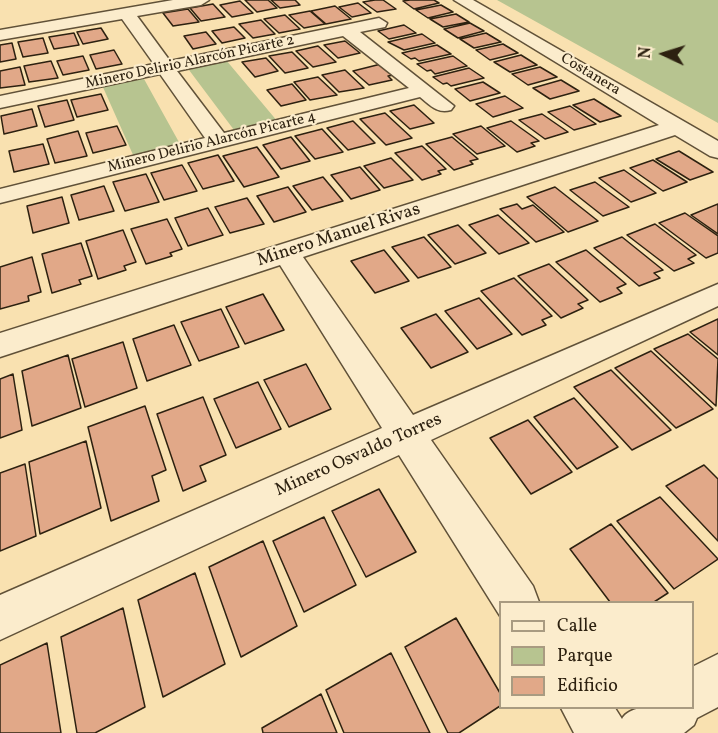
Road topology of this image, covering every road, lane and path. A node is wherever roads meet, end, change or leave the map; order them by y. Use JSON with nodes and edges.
{"nodes":[{"id":1,"x":201,"y":0,"type":"edge"},
{"id":2,"x":462,"y":0,"type":"edge"},
{"id":3,"x":126,"y":13,"type":"junction"},
{"id":4,"x":380,"y":24,"type":"dead end"},
{"id":5,"x":347,"y":30,"type":"junction"},
{"id":6,"x":0,"y":35,"type":"edge"},
{"id":7,"x":165,"y":68,"type":"junction"},
{"id":8,"x":424,"y":90,"type":"junction"},
{"id":9,"x":0,"y":102,"type":"edge"},
{"id":10,"x":444,"y":106,"type":"dead end"},
{"id":11,"x":677,"y":127,"type":"junction"},
{"id":12,"x":219,"y":142,"type":"junction"},
{"id":13,"x":718,"y":151,"type":"edge"},
{"id":14,"x":0,"y":196,"type":"edge"},
{"id":15,"x":286,"y":253,"type":"junction"},
{"id":16,"x":718,"y":294,"type":"edge"},
{"id":17,"x":0,"y":345,"type":"edge"},
{"id":18,"x":406,"y":435,"type":"junction"},
{"id":19,"x":516,"y":601,"type":"edge"},
{"id":20,"x":0,"y":618,"type":"edge"},
{"id":21,"x":718,"y":678,"type":"edge"},
{"id":22,"x":694,"y":695,"type":"edge"},
{"id":23,"x":587,"y":709,"type":"edge"},
{"id":24,"x":676,"y":709,"type":"edge"},
{"id":25,"x":603,"y":733,"type":"edge"},
{"id":26,"x":642,"y":733,"type":"edge"}],
"edges":[{"from":1,"to":3,"type":"street"},
{"from":2,"to":11,"type":"street","name":"Costanera"},
{"from":3,"to":6,"type":"street"},
{"from":3,"to":7,"type":"street"},
{"from":4,"to":5,"type":"street","name":"Minero Delirio Alarcón Picarte 2"},
{"from":5,"to":7,"type":"street","name":"Minero Delirio Alarcón Picarte 2"},
{"from":5,"to":8,"type":"street"},
{"from":7,"to":9,"type":"street","name":"Minero Delirio Alarcón Picarte 2"},
{"from":7,"to":12,"type":"street"},
{"from":8,"to":10,"type":"street"},
{"from":8,"to":12,"type":"street","name":"Minero Delirio Alarcón Picarte 4"},
{"from":11,"to":13,"type":"street","name":"Costanera"},
{"from":11,"to":15,"type":"street","name":"Minero Manuel Rivas"},
{"from":12,"to":14,"type":"street","name":"Minero Delirio Alarcón Picarte 4"},
{"from":15,"to":17,"type":"street","name":"Minero Manuel Rivas"},
{"from":15,"to":18,"type":"street"},
{"from":16,"to":18,"type":"street","name":"Minero Osvaldo Torres"},
{"from":18,"to":19,"type":"street"},
{"from":18,"to":20,"type":"street","name":"Minero Osvaldo Torres"},
{"from":21,"to":22,"type":"street"},
{"from":23,"to":25,"type":"street"},
{"from":24,"to":26,"type":"street"}]}
